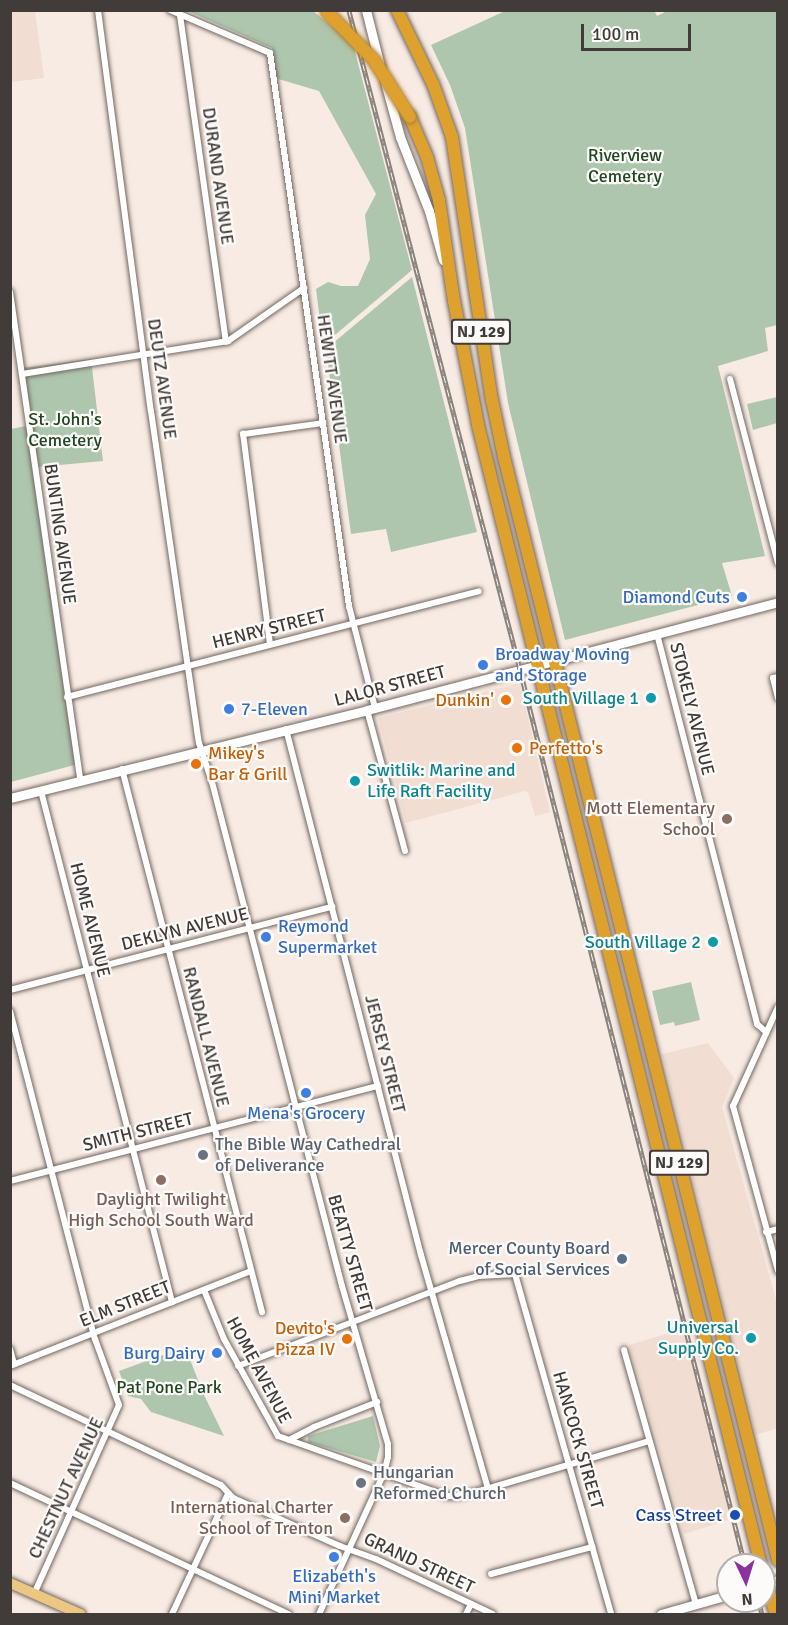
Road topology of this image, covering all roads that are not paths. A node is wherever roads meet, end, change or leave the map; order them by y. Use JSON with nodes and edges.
{"nodes":[{"id":1,"x":98,"y":10,"type":"edge"},
{"id":2,"x":170,"y":10,"type":"edge"},
{"id":3,"x":366,"y":10,"type":"edge"},
{"id":4,"x":397,"y":10,"type":"edge"},
{"id":5,"x":326,"y":11,"type":"edge"},
{"id":6,"x":180,"y":15,"type":"junction"},
{"id":7,"x":304,"y":288,"type":"junction"},
{"id":8,"x":10,"y":292,"type":"edge"},
{"id":9,"x":454,"y":301,"type":"junction"},
{"id":10,"x":226,"y":342,"type":"junction"},
{"id":11,"x":144,"y":354,"type":"junction"},
{"id":12,"x":22,"y":374,"type":"junction"},
{"id":13,"x":730,"y":379,"type":"dead end"},
{"id":14,"x":323,"y":423,"type":"junction"},
{"id":15,"x":777,"y":563,"type":"edge"},
{"id":16,"x":479,"y":591,"type":"dead end"},
{"id":17,"x":777,"y":603,"type":"edge"},
{"id":18,"x":352,"y":624,"type":"junction"},
{"id":19,"x":657,"y":634,"type":"junction"},
{"id":20,"x":270,"y":644,"type":"junction"},
{"id":21,"x":554,"y":660,"type":"junction"},
{"id":22,"x":538,"y":664,"type":"junction"},
{"id":23,"x":188,"y":666,"type":"junction"},
{"id":24,"x":777,"y":677,"type":"edge"},
{"id":25,"x":67,"y":697,"type":"junction"},
{"id":26,"x":777,"y":698,"type":"edge"},
{"id":27,"x":371,"y":709,"type":"junction"},
{"id":28,"x":285,"y":729,"type":"junction"},
{"id":29,"x":203,"y":750,"type":"junction"},
{"id":30,"x":122,"y":769,"type":"junction"},
{"id":31,"x":80,"y":780,"type":"junction"},
{"id":32,"x":41,"y":790,"type":"junction"},
{"id":33,"x":10,"y":798,"type":"edge"},
{"id":34,"x":405,"y":851,"type":"dead end"},
{"id":35,"x":332,"y":907,"type":"junction"},
{"id":36,"x":250,"y":928,"type":"junction"},
{"id":37,"x":168,"y":949,"type":"junction"},
{"id":38,"x":87,"y":970,"type":"junction"},
{"id":39,"x":10,"y":990,"type":"edge"},
{"id":40,"x":777,"y":1007,"type":"edge"},
{"id":41,"x":10,"y":1011,"type":"edge"},
{"id":42,"x":765,"y":1031,"type":"junction"},
{"id":43,"x":378,"y":1086,"type":"junction"},
{"id":44,"x":296,"y":1107,"type":"junction"},
{"id":45,"x":214,"y":1128,"type":"junction"},
{"id":46,"x":133,"y":1149,"type":"junction"},
{"id":47,"x":51,"y":1170,"type":"junction"},
{"id":48,"x":10,"y":1180,"type":"edge"},
{"id":49,"x":777,"y":1229,"type":"edge"},
{"id":50,"x":766,"y":1232,"type":"junction"},
{"id":51,"x":251,"y":1271,"type":"junction"},
{"id":52,"x":777,"y":1271,"type":"edge"},
{"id":53,"x":204,"y":1290,"type":"junction"},
{"id":54,"x":432,"y":1291,"type":"junction"},
{"id":55,"x":172,"y":1302,"type":"junction"},
{"id":56,"x":262,"y":1312,"type":"dead end"},
{"id":57,"x":354,"y":1321,"type":"junction"},
{"id":58,"x":94,"y":1333,"type":"junction"},
{"id":59,"x":10,"y":1349,"type":"edge"},
{"id":60,"x":624,"y":1350,"type":"dead end"},
{"id":61,"x":12,"y":1365,"type":"edge"},
{"id":62,"x":238,"y":1366,"type":"junction"},
{"id":63,"x":10,"y":1385,"type":"edge"},
{"id":64,"x":377,"y":1402,"type":"junction"},
{"id":65,"x":108,"y":1432,"type":"junction"},
{"id":66,"x":290,"y":1440,"type":"junction"},
{"id":67,"x":649,"y":1441,"type":"junction"},
{"id":68,"x":569,"y":1465,"type":"junction"},
{"id":69,"x":384,"y":1473,"type":"junction"},
{"id":70,"x":10,"y":1483,"type":"edge"},
{"id":71,"x":488,"y":1489,"type":"junction"},
{"id":72,"x":228,"y":1494,"type":"junction"},
{"id":73,"x":72,"y":1511,"type":"junction"},
{"id":74,"x":592,"y":1547,"type":"junction"},
{"id":75,"x":350,"y":1548,"type":"junction"},
{"id":76,"x":758,"y":1553,"type":"edge"},
{"id":77,"x":777,"y":1560,"type":"edge"},
{"id":78,"x":193,"y":1569,"type":"junction"},
{"id":79,"x":491,"y":1574,"type":"dead end"},
{"id":80,"x":10,"y":1583,"type":"edge"},
{"id":81,"x":34,"y":1594,"type":"junction"},
{"id":82,"x":716,"y":1599,"type":"edge"},
{"id":83,"x":471,"y":1604,"type":"junction"},
{"id":84,"x":696,"y":1605,"type":"junction"},
{"id":85,"x":80,"y":1614,"type":"edge"},
{"id":86,"x":172,"y":1614,"type":"edge"},
{"id":87,"x":289,"y":1614,"type":"edge"},
{"id":88,"x":319,"y":1614,"type":"edge"},
{"id":89,"x":466,"y":1614,"type":"edge"},
{"id":90,"x":493,"y":1614,"type":"edge"},
{"id":91,"x":611,"y":1614,"type":"edge"},
{"id":92,"x":661,"y":1614,"type":"edge"}],
"edges":[{"from":1,"to":11,"type":"street","name":"DEUTZ AVENUE"},
{"from":2,"to":6,"type":"street"},
{"from":3,"to":9,"type":"main road","number":"NJ 129"},
{"from":4,"to":21,"type":"highway","number":"NJ 129"},
{"from":5,"to":9,"type":"highway","bridge":true},
{"from":6,"to":7,"type":"street","name":"HEWITT AVENUE"},
{"from":6,"to":10,"type":"street","name":"DURAND AVENUE"},
{"from":7,"to":10,"type":"street"},
{"from":7,"to":14,"type":"street","name":"HEWITT AVENUE"},
{"from":8,"to":12,"type":"street","name":"BUNTING AVENUE"},
{"from":9,"to":22,"type":"highway","number":"NJ 129"},
{"from":10,"to":11,"type":"street"},
{"from":11,"to":12,"type":"street"},
{"from":11,"to":23,"type":"street","name":"DEUTZ AVENUE"},
{"from":12,"to":25,"type":"street","name":"BUNTING AVENUE"},
{"from":13,"to":15,"type":"street"},
{"from":14,"to":18,"type":"street","name":"HEWITT AVENUE"},
{"from":14,"to":20,"type":"street"},
{"from":16,"to":18,"type":"street","name":"HENRY STREET"},
{"from":17,"to":19,"type":"main road","name":"LALOR STREET"},
{"from":18,"to":20,"type":"street","name":"HENRY STREET"},
{"from":18,"to":27,"type":"street","name":"HEWITT AVENUE"},
{"from":19,"to":21,"type":"main road","name":"LALOR STREET"},
{"from":19,"to":42,"type":"street","name":"STOKELY AVENUE"},
{"from":20,"to":23,"type":"street","name":"HENRY STREET"},
{"from":21,"to":22,"type":"main road","name":"LALOR STREET"},
{"from":21,"to":77,"type":"highway","number":"NJ 129"},
{"from":22,"to":27,"type":"main road","name":"LALOR STREET"},
{"from":22,"to":76,"type":"highway","number":"NJ 129"},
{"from":23,"to":25,"type":"street","name":"HENRY STREET"},
{"from":23,"to":29,"type":"street","name":"DEUTZ AVENUE"},
{"from":24,"to":26,"type":"street"},
{"from":25,"to":31,"type":"street","name":"BUNTING AVENUE"},
{"from":27,"to":28,"type":"main road","name":"LALOR STREET"},
{"from":27,"to":34,"type":"street"},
{"from":28,"to":29,"type":"main road","name":"LALOR STREET"},
{"from":28,"to":35,"type":"street","name":"JERSEY STREET"},
{"from":29,"to":30,"type":"main road","name":"LALOR STREET"},
{"from":29,"to":36,"type":"street","name":"BEATTY STREET"},
{"from":30,"to":31,"type":"main road","name":"LALOR STREET"},
{"from":30,"to":37,"type":"street","name":"RANDALL AVENUE"},
{"from":31,"to":32,"type":"main road","name":"LALOR STREET"},
{"from":32,"to":33,"type":"main road","name":"LALOR STREET"},
{"from":32,"to":38,"type":"street","name":"HOME AVENUE"},
{"from":35,"to":36,"type":"street","name":"DEKLYN AVENUE"},
{"from":35,"to":43,"type":"street","name":"JERSEY STREET"},
{"from":36,"to":37,"type":"street","name":"DEKLYN AVENUE"},
{"from":36,"to":44,"type":"street","name":"BEATTY STREET"},
{"from":37,"to":38,"type":"street","name":"DEKLYN AVENUE"},
{"from":37,"to":45,"type":"street","name":"RANDALL AVENUE"},
{"from":38,"to":39,"type":"street","name":"DEKLYN AVENUE"},
{"from":38,"to":46,"type":"street","name":"HOME AVENUE"},
{"from":40,"to":42,"type":"street"},
{"from":41,"to":47,"type":"street","name":"CHESTNUT AVENUE"},
{"from":42,"to":50,"type":"street"},
{"from":43,"to":44,"type":"street","name":"SMITH STREET"},
{"from":43,"to":54,"type":"street","name":"JERSEY STREET"},
{"from":44,"to":45,"type":"street","name":"SMITH STREET"},
{"from":44,"to":57,"type":"street","name":"BEATTY STREET"},
{"from":45,"to":46,"type":"street","name":"SMITH STREET"},
{"from":45,"to":51,"type":"street","name":"RANDALL AVENUE"},
{"from":46,"to":47,"type":"street","name":"SMITH STREET"},
{"from":46,"to":55,"type":"street","name":"HOME AVENUE"},
{"from":47,"to":48,"type":"street","name":"SMITH STREET"},
{"from":47,"to":58,"type":"street","name":"CHESTNUT AVENUE"},
{"from":49,"to":50,"type":"street"},
{"from":50,"to":52,"type":"street"},
{"from":51,"to":53,"type":"street","name":"ELM STREET"},
{"from":51,"to":56,"type":"street","name":"RANDALL AVENUE"},
{"from":53,"to":55,"type":"street","name":"ELM STREET"},
{"from":53,"to":62,"type":"street","name":"HOME AVENUE"},
{"from":54,"to":57,"type":"street"},
{"from":54,"to":68,"type":"street","name":"HANCOCK STREET"},
{"from":54,"to":71,"type":"street","name":"JERSEY STREET"},
{"from":55,"to":58,"type":"street","name":"ELM STREET"},
{"from":57,"to":62,"type":"street"},
{"from":57,"to":64,"type":"street","name":"BEATTY STREET"},
{"from":58,"to":61,"type":"street","name":"ELM STREET"},
{"from":58,"to":65,"type":"street","name":"CHESTNUT AVENUE"},
{"from":59,"to":61,"type":"street"},
{"from":60,"to":67,"type":"street"},
{"from":62,"to":66,"type":"street","name":"HOME AVENUE"},
{"from":63,"to":65,"type":"street","name":"GRAND STREET"},
{"from":64,"to":66,"type":"street"},
{"from":64,"to":69,"type":"street","name":"BEATTY STREET"},
{"from":65,"to":72,"type":"street","name":"GRAND STREET"},
{"from":65,"to":73,"type":"street","name":"CHESTNUT AVENUE"},
{"from":66,"to":69,"type":"street","name":"HOME AVENUE"},
{"from":67,"to":68,"type":"street","name":"HOME AVENUE"},
{"from":67,"to":84,"type":"street"},
{"from":68,"to":71,"type":"street","name":"HOME AVENUE"},
{"from":68,"to":74,"type":"street","name":"HANCOCK STREET"},
{"from":69,"to":71,"type":"street","name":"HOME AVENUE"},
{"from":69,"to":75,"type":"street","name":"BEATTY STREET"},
{"from":70,"to":73,"type":"street"},
{"from":72,"to":75,"type":"street","name":"GRAND STREET"},
{"from":72,"to":78,"type":"street"},
{"from":73,"to":78,"type":"street"},
{"from":73,"to":81,"type":"street","name":"CHESTNUT AVENUE"},
{"from":74,"to":79,"type":"street"},
{"from":74,"to":91,"type":"street","name":"HANCOCK STREET"},
{"from":75,"to":83,"type":"street","name":"GRAND STREET"},
{"from":75,"to":88,"type":"street","name":"BEATTY STREET"},
{"from":78,"to":86,"type":"street"},
{"from":78,"to":87,"type":"street"},
{"from":80,"to":81,"type":"main road"},
{"from":81,"to":85,"type":"main road"},
{"from":82,"to":84,"type":"main road"},
{"from":83,"to":89,"type":"street"},
{"from":83,"to":90,"type":"street","name":"GRAND STREET"},
{"from":84,"to":92,"type":"main road"}]}
